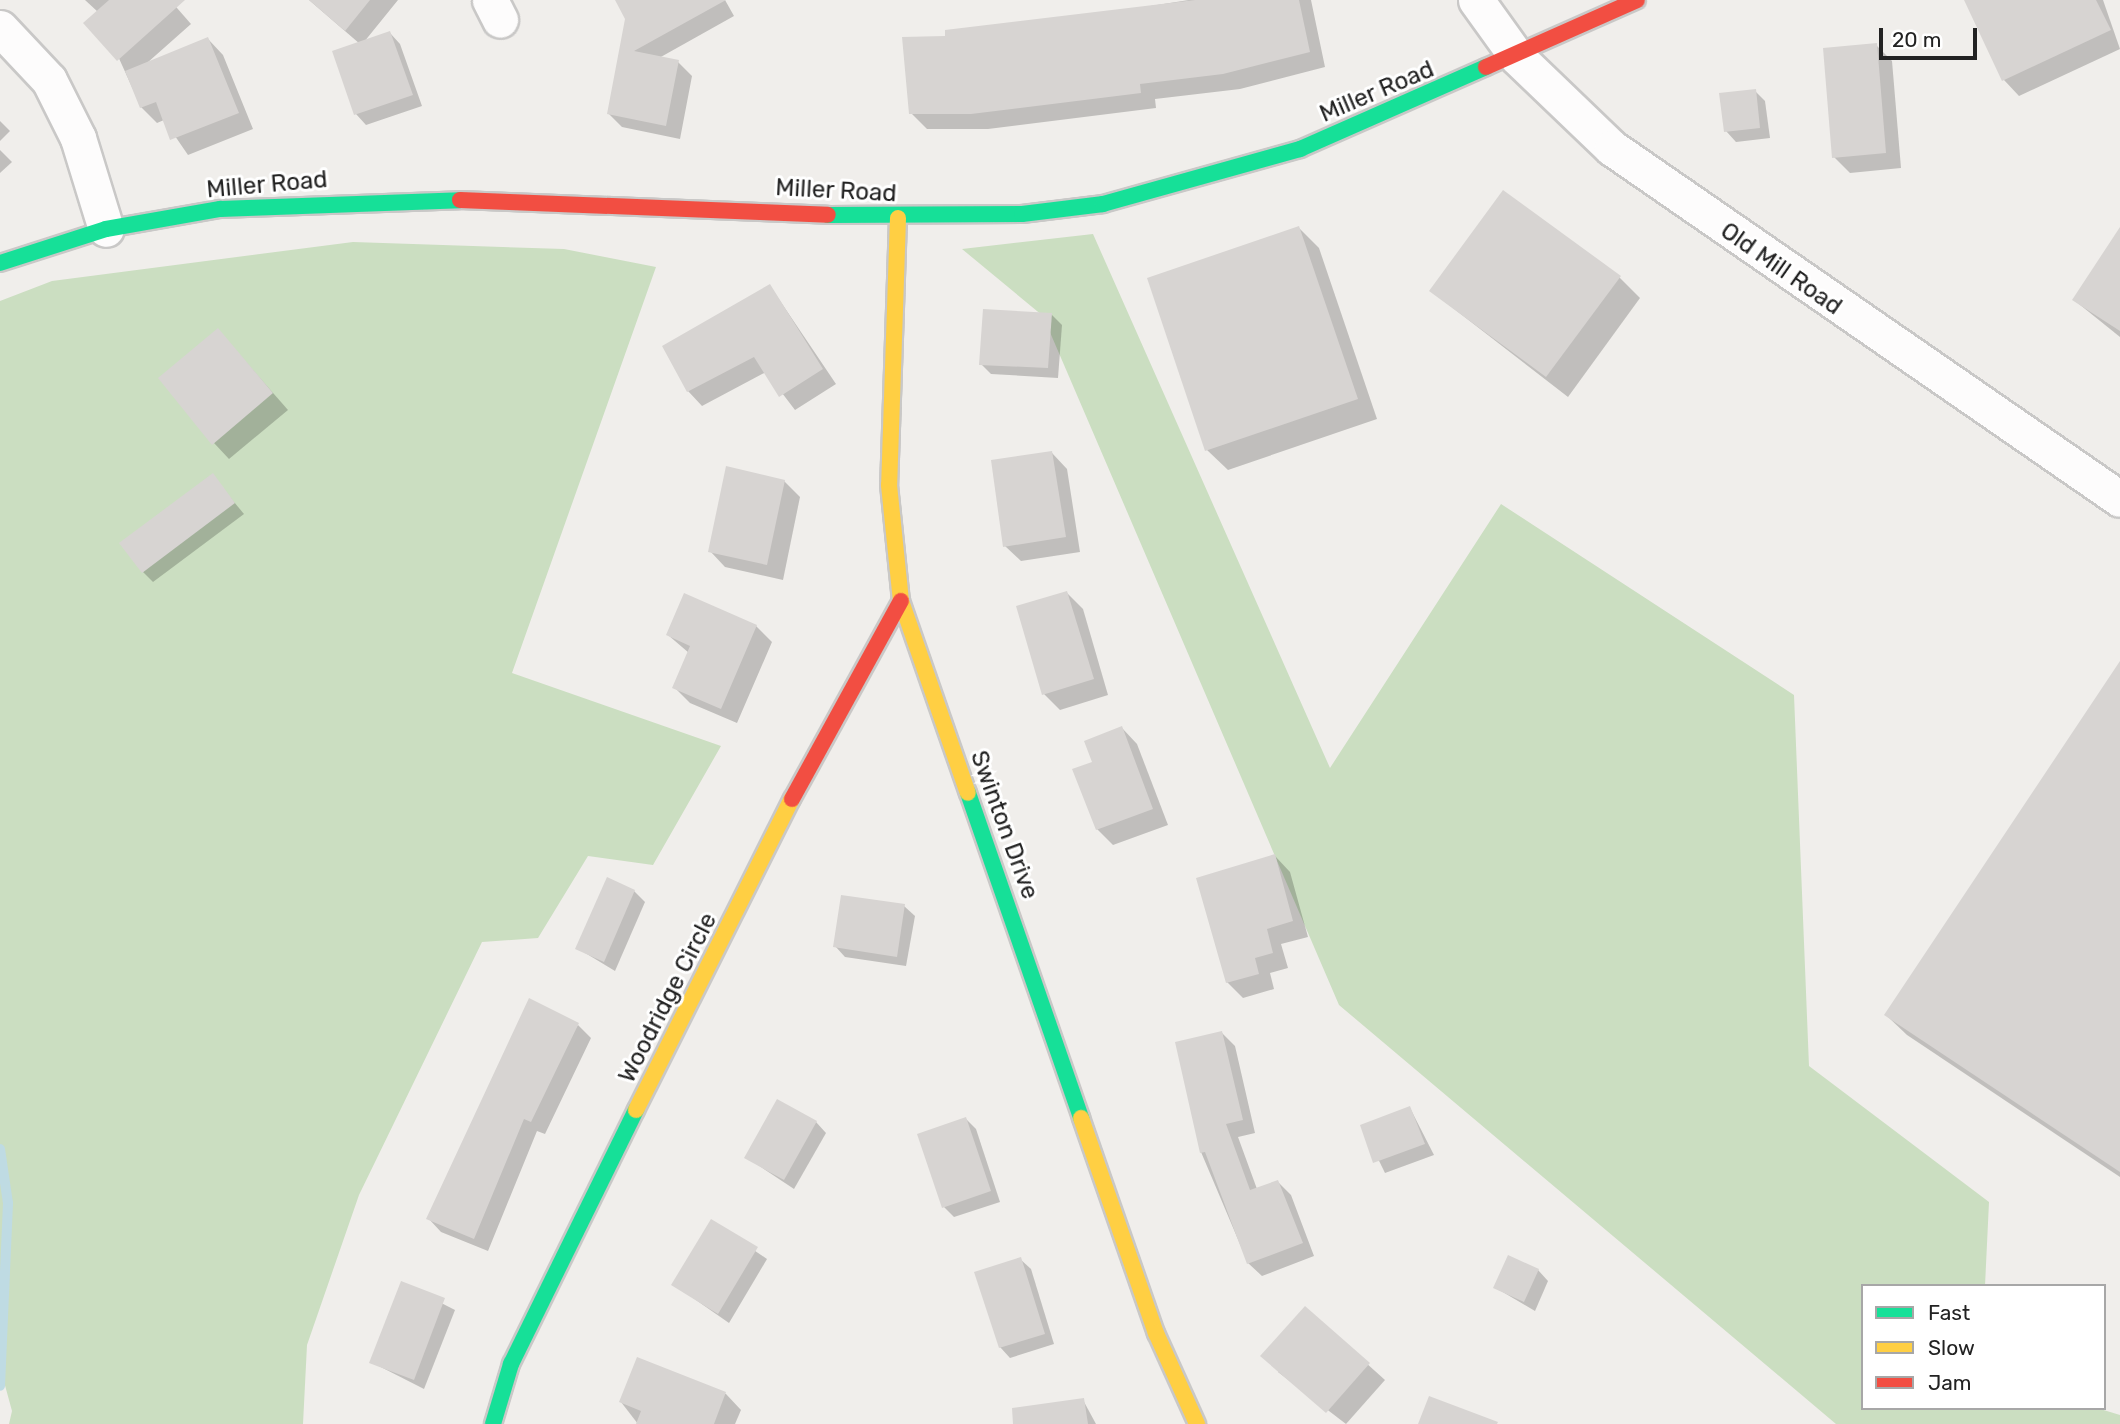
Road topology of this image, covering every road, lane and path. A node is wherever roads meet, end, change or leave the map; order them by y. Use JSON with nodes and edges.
{"nodes":[{"id":1,"x":1476,"y":0,"type":"edge"},
{"id":2,"x":1637,"y":0,"type":"edge"},
{"id":3,"x":0,"y":28,"type":"edge"},
{"id":4,"x":1517,"y":57,"type":"junction"},
{"id":5,"x":898,"y":218,"type":"junction"},
{"id":6,"x":106,"y":229,"type":"junction"},
{"id":7,"x":0,"y":263,"type":"edge"},
{"id":8,"x":2120,"y":499,"type":"edge"},
{"id":9,"x":901,"y":601,"type":"junction"},
{"id":10,"x":493,"y":1424,"type":"edge"},
{"id":11,"x":1197,"y":1424,"type":"edge"}],
"edges":[{"from":1,"to":4,"type":"street","name":"Old Mill Road"},
{"from":2,"to":4,"type":"street","name":"Miller Road"},
{"from":3,"to":6,"type":"street"},
{"from":4,"to":5,"type":"street","name":"Miller Road"},
{"from":4,"to":8,"type":"street","name":"Old Mill Road"},
{"from":5,"to":6,"type":"street","name":"Miller Road"},
{"from":5,"to":9,"type":"street","name":"Swinton Drive"},
{"from":6,"to":7,"type":"street","name":"Miller Road"},
{"from":9,"to":10,"type":"street","name":"Woodridge Circle"},
{"from":9,"to":11,"type":"street","name":"Swinton Drive"}]}
